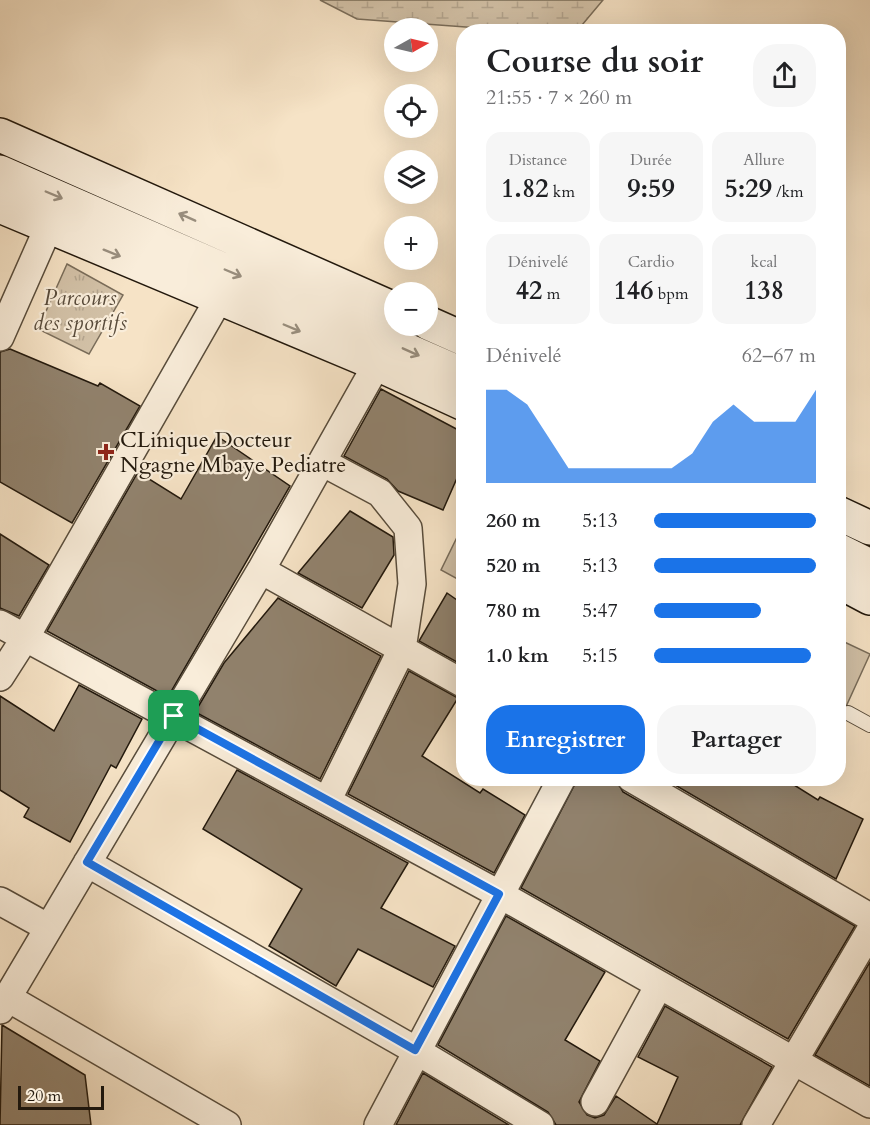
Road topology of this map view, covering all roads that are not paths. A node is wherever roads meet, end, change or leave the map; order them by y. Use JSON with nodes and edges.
{"nodes":[{"id":1,"x":0,"y":135,"type":"edge"},
{"id":2,"x":0,"y":172,"type":"edge"},
{"id":3,"x":1,"y":206,"type":"edge"},
{"id":4,"x":49,"y":226,"type":"junction"},
{"id":5,"x":220,"y":297,"type":"junction"},
{"id":6,"x":384,"y":305,"type":"edge"},
{"id":7,"x":438,"y":327,"type":"edge"},
{"id":8,"x":1,"y":334,"type":"edge"},
{"id":9,"x":456,"y":335,"type":"edge"},
{"id":10,"x":377,"y":364,"type":"junction"},
{"id":11,"x":456,"y":372,"type":"edge"},
{"id":12,"x":456,"y":400,"type":"edge"},
{"id":13,"x":322,"y":462,"type":"junction"},
{"id":14,"x":846,"y":517,"type":"edge"},
{"id":15,"x":870,"y":528,"type":"edge"},
{"id":16,"x":846,"y":554,"type":"edge"},
{"id":17,"x":870,"y":566,"type":"edge"},
{"id":18,"x":261,"y":570,"type":"junction"},
{"id":19,"x":846,"y":585,"type":"edge"},
{"id":20,"x":870,"y":598,"type":"edge"},
{"id":21,"x":0,"y":624,"type":"edge"},
{"id":22,"x":25,"y":638,"type":"junction"},
{"id":23,"x":402,"y":649,"type":"junction"},
{"id":24,"x":0,"y":677,"type":"edge"},
{"id":25,"x":456,"y":679,"type":"edge"},
{"id":26,"x":848,"y":714,"type":"dead end"},
{"id":27,"x":174,"y":716,"type":"junction"},
{"id":28,"x":870,"y":725,"type":"edge"},
{"id":29,"x":558,"y":786,"type":"edge"},
{"id":30,"x":645,"y":786,"type":"edge"},
{"id":31,"x":327,"y":801,"type":"junction"},
{"id":32,"x":87,"y":862,"type":"junction"},
{"id":33,"x":499,"y":894,"type":"junction"},
{"id":34,"x":0,"y":901,"type":"edge"},
{"id":35,"x":870,"y":917,"type":"edge"},
{"id":36,"x":47,"y":927,"type":"junction"},
{"id":37,"x":870,"y":931,"type":"edge"},
{"id":38,"x":659,"y":985,"type":"junction"},
{"id":39,"x":4,"y":1004,"type":"edge"},
{"id":40,"x":415,"y":1050,"type":"junction"},
{"id":41,"x":794,"y":1062,"type":"junction"},
{"id":42,"x":595,"y":1102,"type":"dead end"},
{"id":43,"x":870,"y":1104,"type":"edge"},
{"id":44,"x":192,"y":1116,"type":"edge"},
{"id":45,"x":227,"y":1125,"type":"edge"},
{"id":46,"x":378,"y":1125,"type":"edge"},
{"id":47,"x":540,"y":1125,"type":"edge"},
{"id":48,"x":756,"y":1125,"type":"edge"}],
"edges":[{"from":6,"to":1,"type":"main road","one_way":true},
{"from":2,"to":11,"type":"main road","one_way":true},
{"from":3,"to":4,"type":"main road"},
{"from":4,"to":5,"type":"main road","one_way":true},
{"from":4,"to":8,"type":"street"},
{"from":5,"to":10,"type":"main road","one_way":true},
{"from":5,"to":22,"type":"street"},
{"from":7,"to":9,"type":"main road"},
{"from":10,"to":12,"type":"main road"},
{"from":10,"to":13,"type":"street"},
{"from":13,"to":18,"type":"street"},
{"from":13,"to":23,"type":"street"},
{"from":14,"to":15,"type":"main road"},
{"from":16,"to":17,"type":"main road"},
{"from":18,"to":23,"type":"street"},
{"from":18,"to":27,"type":"street"},
{"from":19,"to":20,"type":"main road"},
{"from":21,"to":22,"type":"street"},
{"from":22,"to":24,"type":"street"},
{"from":22,"to":27,"type":"street"},
{"from":23,"to":25,"type":"street"},
{"from":23,"to":31,"type":"street"},
{"from":26,"to":28,"type":"lane"},
{"from":27,"to":31,"type":"street"},
{"from":27,"to":32,"type":"street"},
{"from":29,"to":33,"type":"street"},
{"from":30,"to":35,"type":"street"},
{"from":31,"to":33,"type":"street"},
{"from":32,"to":36,"type":"street"},
{"from":32,"to":40,"type":"street"},
{"from":33,"to":38,"type":"street"},
{"from":33,"to":40,"type":"street"},
{"from":34,"to":36,"type":"street"},
{"from":36,"to":39,"type":"street"},
{"from":37,"to":41,"type":"street"},
{"from":38,"to":41,"type":"street"},
{"from":38,"to":42,"type":"street"},
{"from":39,"to":44,"type":"street"},
{"from":40,"to":46,"type":"street"},
{"from":40,"to":47,"type":"street"},
{"from":41,"to":43,"type":"street"},
{"from":41,"to":48,"type":"street"},
{"from":44,"to":45,"type":"street"}]}
